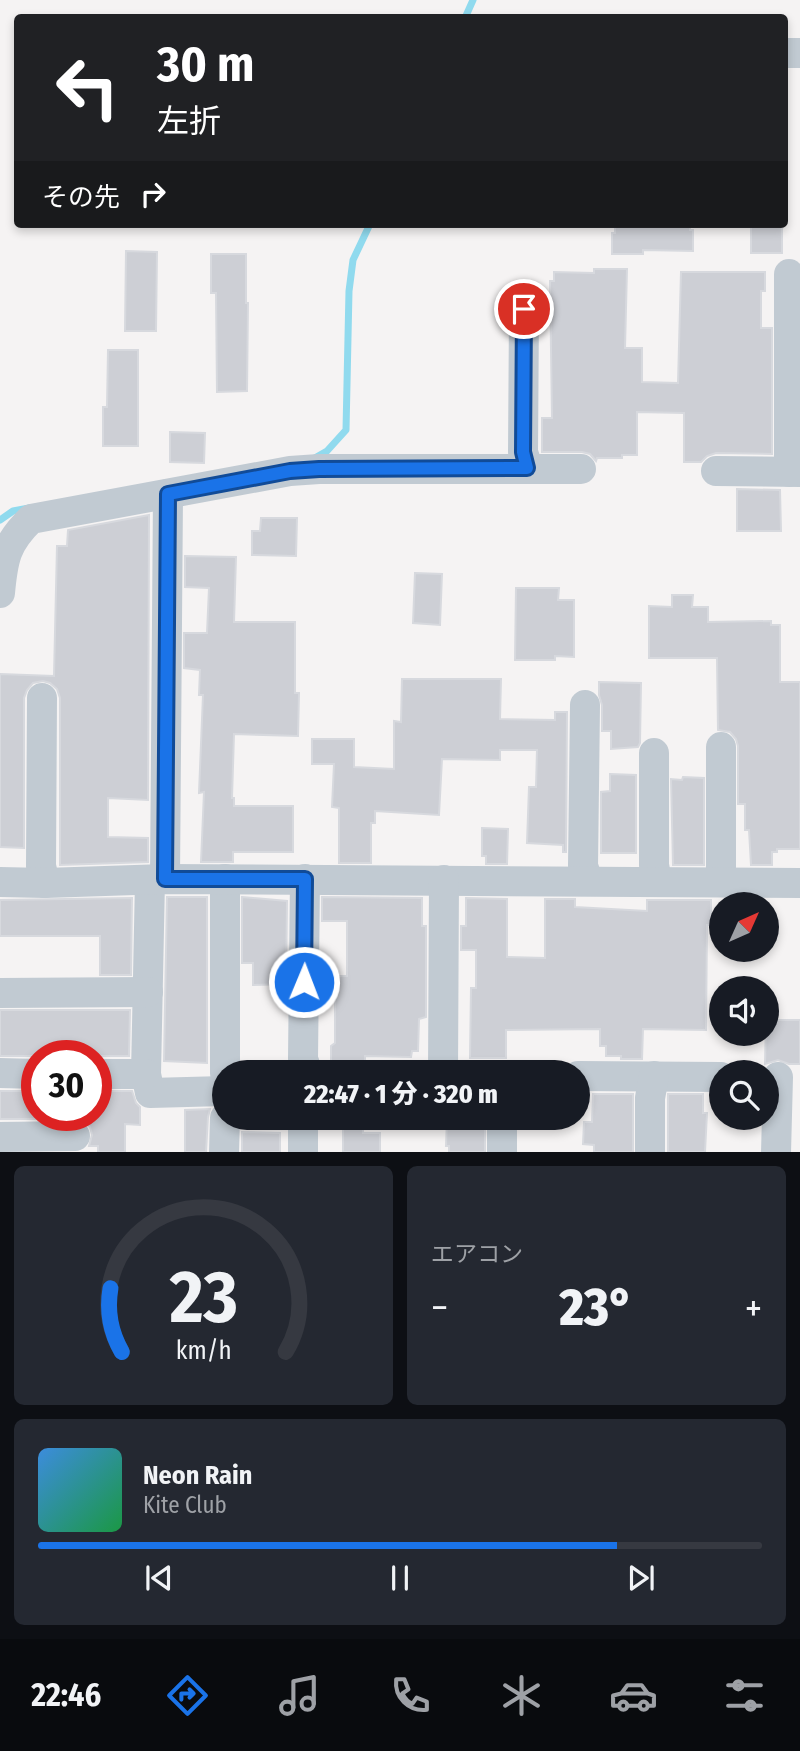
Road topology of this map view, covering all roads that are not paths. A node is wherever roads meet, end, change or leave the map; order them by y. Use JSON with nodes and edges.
{"nodes":[{"id":1,"x":789,"y":274,"type":"dead end"},
{"id":2,"x":524,"y":309,"type":"dead end"},
{"id":3,"x":527,"y":468,"type":"junction"},
{"id":4,"x":581,"y":469,"type":"dead end"},
{"id":5,"x":716,"y":471,"type":"dead end"},
{"id":6,"x":794,"y":472,"type":"edge"},
{"id":7,"x":168,"y":494,"type":"junction"},
{"id":8,"x":0,"y":593,"type":"edge"},
{"id":9,"x":42,"y":698,"type":"dead end"},
{"id":10,"x":585,"y":705,"type":"dead end"},
{"id":11,"x":721,"y":747,"type":"dead end"},
{"id":12,"x":654,"y":753,"type":"dead end"},
{"id":13,"x":225,"y":879,"type":"junction"},
{"id":14,"x":305,"y":879,"type":"junction"},
{"id":15,"x":158,"y":880,"type":"junction"},
{"id":16,"x":444,"y":880,"type":"junction"},
{"id":17,"x":588,"y":880,"type":"junction"},
{"id":18,"x":657,"y":881,"type":"junction"},
{"id":19,"x":0,"y":882,"type":"edge"},
{"id":20,"x":725,"y":882,"type":"junction"},
{"id":21,"x":45,"y":883,"type":"junction"},
{"id":22,"x":800,"y":883,"type":"edge"},
{"id":23,"x":148,"y":992,"type":"junction"},
{"id":24,"x":0,"y":993,"type":"edge"},
{"id":25,"x":225,"y":1060,"type":"edge"},
{"id":26,"x":303,"y":1060,"type":"edge"},
{"id":27,"x":443,"y":1060,"type":"edge"},
{"id":28,"x":0,"y":1073,"type":"edge"},
{"id":29,"x":21,"y":1073,"type":"edge"},
{"id":30,"x":112,"y":1074,"type":"edge"},
{"id":31,"x":146,"y":1074,"type":"junction"},
{"id":32,"x":590,"y":1076,"type":"edge"},
{"id":33,"x":654,"y":1076,"type":"junction"},
{"id":34,"x":709,"y":1077,"type":"edge"},
{"id":35,"x":781,"y":1077,"type":"edge"},
{"id":36,"x":212,"y":1094,"type":"edge"},
{"id":37,"x":225,"y":1130,"type":"edge"},
{"id":38,"x":303,"y":1130,"type":"edge"},
{"id":39,"x":502,"y":1130,"type":"edge"},
{"id":40,"x":75,"y":1136,"type":"dead end"},
{"id":41,"x":0,"y":1137,"type":"edge"},
{"id":42,"x":224,"y":1152,"type":"edge"},
{"id":43,"x":303,"y":1152,"type":"edge"},
{"id":44,"x":502,"y":1152,"type":"edge"},
{"id":45,"x":650,"y":1152,"type":"edge"},
{"id":46,"x":776,"y":1152,"type":"edge"}],
"edges":[{"from":1,"to":6,"type":"street"},
{"from":2,"to":3,"type":"street"},
{"from":3,"to":4,"type":"street"},
{"from":3,"to":7,"type":"street"},
{"from":5,"to":6,"type":"street"},
{"from":7,"to":8,"type":"street"},
{"from":7,"to":15,"type":"street"},
{"from":9,"to":21,"type":"street"},
{"from":10,"to":17,"type":"street"},
{"from":11,"to":20,"type":"street"},
{"from":12,"to":18,"type":"street"},
{"from":13,"to":14,"type":"street"},
{"from":13,"to":15,"type":"street"},
{"from":13,"to":25,"type":"street"},
{"from":14,"to":16,"type":"street"},
{"from":14,"to":26,"type":"street"},
{"from":15,"to":21,"type":"street"},
{"from":15,"to":23,"type":"street"},
{"from":16,"to":17,"type":"street"},
{"from":16,"to":27,"type":"street"},
{"from":17,"to":18,"type":"street"},
{"from":18,"to":20,"type":"street"},
{"from":19,"to":21,"type":"street"},
{"from":20,"to":22,"type":"street"},
{"from":23,"to":24,"type":"street"},
{"from":23,"to":31,"type":"street"},
{"from":28,"to":29,"type":"street"},
{"from":30,"to":31,"type":"street"},
{"from":31,"to":36,"type":"street"},
{"from":32,"to":33,"type":"street"},
{"from":33,"to":34,"type":"street"},
{"from":33,"to":45,"type":"street"},
{"from":35,"to":46,"type":"street"},
{"from":37,"to":42,"type":"street"},
{"from":38,"to":43,"type":"street"},
{"from":39,"to":44,"type":"street"},
{"from":40,"to":41,"type":"street"}]}
